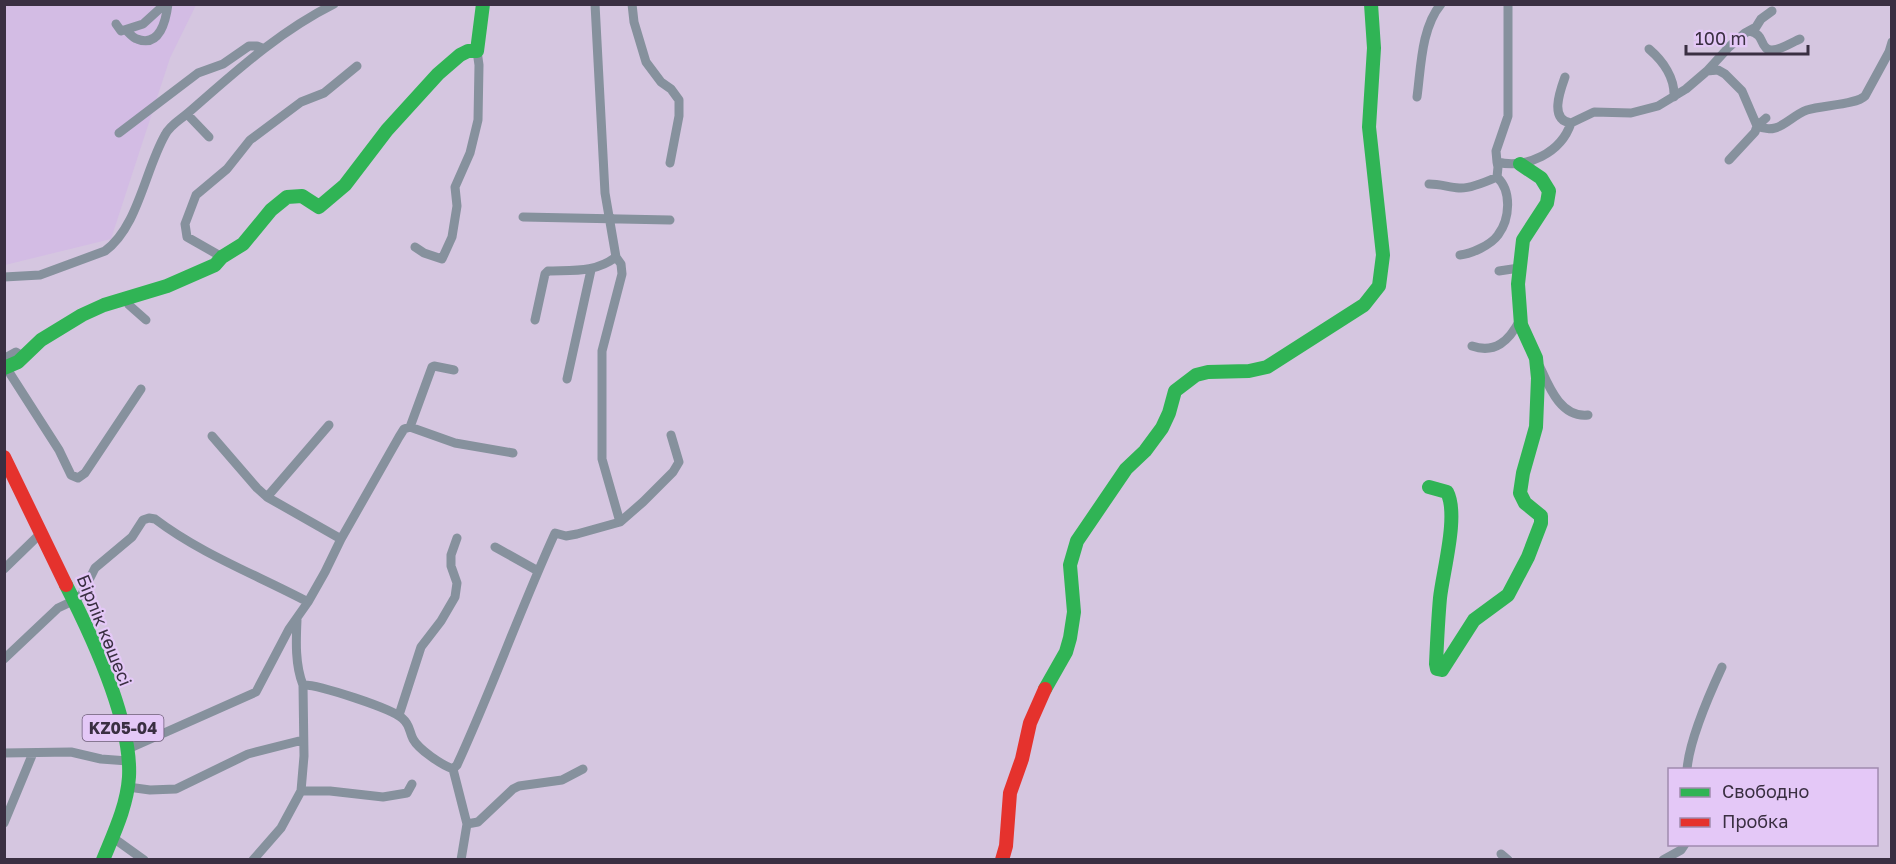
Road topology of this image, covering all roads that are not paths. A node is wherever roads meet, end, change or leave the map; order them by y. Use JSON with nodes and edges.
{"nodes":[{"id":1,"x":166,"y":4,"type":"edge"},
{"id":2,"x":334,"y":4,"type":"edge"},
{"id":3,"x":483,"y":4,"type":"edge"},
{"id":4,"x":595,"y":4,"type":"edge"},
{"id":5,"x":632,"y":4,"type":"edge"},
{"id":6,"x":1371,"y":4,"type":"edge"},
{"id":7,"x":1441,"y":4,"type":"edge"},
{"id":8,"x":1508,"y":4,"type":"edge"},
{"id":9,"x":1772,"y":11,"type":"dead end"},
{"id":10,"x":116,"y":24,"type":"dead end"},
{"id":11,"x":126,"y":30,"type":"junction"},
{"id":12,"x":1749,"y":31,"type":"junction"},
{"id":13,"x":1800,"y":39,"type":"dead end"},
{"id":14,"x":1892,"y":42,"type":"edge"},
{"id":15,"x":262,"y":48,"type":"junction"},
{"id":16,"x":1649,"y":49,"type":"dead end"},
{"id":17,"x":477,"y":51,"type":"junction"},
{"id":18,"x":357,"y":66,"type":"dead end"},
{"id":19,"x":1707,"y":71,"type":"junction"},
{"id":20,"x":1565,"y":77,"type":"dead end"},
{"id":21,"x":1418,"y":97,"type":"dead end"},
{"id":22,"x":1674,"y":97,"type":"junction"},
{"id":23,"x":187,"y":114,"type":"junction"},
{"id":24,"x":1766,"y":118,"type":"dead end"},
{"id":25,"x":1571,"y":123,"type":"junction"},
{"id":26,"x":1757,"y":126,"type":"junction"},
{"id":27,"x":119,"y":133,"type":"dead end"},
{"id":28,"x":209,"y":137,"type":"dead end"},
{"id":29,"x":1729,"y":160,"type":"dead end"},
{"id":30,"x":1497,"y":162,"type":"junction"},
{"id":31,"x":670,"y":163,"type":"dead end"},
{"id":32,"x":1520,"y":164,"type":"junction"},
{"id":33,"x":1497,"y":177,"type":"junction"},
{"id":34,"x":1429,"y":184,"type":"dead end"},
{"id":35,"x":523,"y":217,"type":"dead end"},
{"id":36,"x":608,"y":219,"type":"junction"},
{"id":37,"x":670,"y":220,"type":"dead end"},
{"id":38,"x":416,"y":247,"type":"dead end"},
{"id":39,"x":1460,"y":255,"type":"dead end"},
{"id":40,"x":222,"y":257,"type":"junction"},
{"id":41,"x":616,"y":257,"type":"junction"},
{"id":42,"x":1519,"y":268,"type":"junction"},
{"id":43,"x":591,"y":270,"type":"junction"},
{"id":44,"x":1499,"y":271,"type":"dead end"},
{"id":45,"x":4,"y":277,"type":"edge"},
{"id":46,"x":126,"y":299,"type":"junction"},
{"id":47,"x":146,"y":320,"type":"dead end"},
{"id":48,"x":535,"y":320,"type":"dead end"},
{"id":49,"x":1520,"y":320,"type":"junction"},
{"id":50,"x":1472,"y":346,"type":"dead end"},
{"id":51,"x":1536,"y":359,"type":"junction"},
{"id":52,"x":5,"y":366,"type":"edge"},
{"id":53,"x":454,"y":370,"type":"dead end"},
{"id":54,"x":567,"y":379,"type":"dead end"},
{"id":55,"x":141,"y":389,"type":"dead end"},
{"id":56,"x":1588,"y":415,"type":"dead end"},
{"id":57,"x":329,"y":425,"type":"dead end"},
{"id":58,"x":410,"y":427,"type":"junction"},
{"id":59,"x":671,"y":435,"type":"dead end"},
{"id":60,"x":212,"y":436,"type":"dead end"},
{"id":61,"x":513,"y":453,"type":"dead end"},
{"id":62,"x":4,"y":457,"type":"edge"},
{"id":63,"x":1429,"y":487,"type":"dead end"},
{"id":64,"x":267,"y":497,"type":"junction"},
{"id":65,"x":620,"y":522,"type":"junction"},
{"id":66,"x":40,"y":534,"type":"junction"},
{"id":67,"x":457,"y":538,"type":"dead end"},
{"id":68,"x":341,"y":539,"type":"junction"},
{"id":69,"x":495,"y":548,"type":"dead end"},
{"id":70,"x":4,"y":569,"type":"edge"},
{"id":71,"x":538,"y":571,"type":"junction"},
{"id":72,"x":75,"y":600,"type":"junction"},
{"id":73,"x":308,"y":602,"type":"junction"},
{"id":74,"x":297,"y":620,"type":"junction"},
{"id":75,"x":4,"y":659,"type":"edge"},
{"id":76,"x":1722,"y":667,"type":"dead end"},
{"id":77,"x":303,"y":685,"type":"junction"},
{"id":78,"x":399,"y":715,"type":"junction"},
{"id":79,"x":303,"y":740,"type":"junction"},
{"id":80,"x":4,"y":753,"type":"edge"},
{"id":81,"x":33,"y":753,"type":"junction"},
{"id":82,"x":128,"y":755,"type":"junction"},
{"id":83,"x":1687,"y":768,"type":"edge"},
{"id":84,"x":453,"y":769,"type":"junction"},
{"id":85,"x":583,"y":769,"type":"dead end"},
{"id":86,"x":412,"y":784,"type":"dead end"},
{"id":87,"x":128,"y":787,"type":"junction"},
{"id":88,"x":301,"y":791,"type":"junction"},
{"id":89,"x":4,"y":823,"type":"edge"},
{"id":90,"x":467,"y":824,"type":"junction"},
{"id":91,"x":112,"y":837,"type":"junction"},
{"id":92,"x":1684,"y":846,"type":"edge"},
{"id":93,"x":103,"y":860,"type":"edge"},
{"id":94,"x":144,"y":860,"type":"edge"},
{"id":95,"x":253,"y":860,"type":"edge"},
{"id":96,"x":461,"y":860,"type":"edge"},
{"id":97,"x":1002,"y":860,"type":"edge"},
{"id":98,"x":1663,"y":860,"type":"edge"}],
"edges":[{"from":1,"to":11,"type":"street"},
{"from":1,"to":11,"type":"street"},
{"from":2,"to":15,"type":"street"},
{"from":3,"to":17,"type":"street"},
{"from":4,"to":36,"type":"street"},
{"from":5,"to":31,"type":"street"},
{"from":6,"to":97,"type":"street"},
{"from":7,"to":21,"type":"street"},
{"from":8,"to":30,"type":"street"},
{"from":9,"to":12,"type":"street"},
{"from":10,"to":11,"type":"street"},
{"from":12,"to":13,"type":"street"},
{"from":12,"to":19,"type":"street"},
{"from":14,"to":26,"type":"street"},
{"from":15,"to":23,"type":"street"},
{"from":15,"to":27,"type":"street"},
{"from":16,"to":22,"type":"street"},
{"from":17,"to":38,"type":"street"},
{"from":17,"to":40,"type":"street"},
{"from":18,"to":40,"type":"street"},
{"from":19,"to":22,"type":"street"},
{"from":19,"to":26,"type":"street"},
{"from":20,"to":25,"type":"street"},
{"from":22,"to":25,"type":"street"},
{"from":23,"to":28,"type":"street"},
{"from":23,"to":45,"type":"street"},
{"from":24,"to":26,"type":"street"},
{"from":25,"to":32,"type":"street"},
{"from":26,"to":29,"type":"street"},
{"from":30,"to":32,"type":"street"},
{"from":30,"to":33,"type":"street"},
{"from":32,"to":42,"type":"street"},
{"from":33,"to":34,"type":"street"},
{"from":33,"to":39,"type":"street"},
{"from":35,"to":36,"type":"street"},
{"from":36,"to":37,"type":"street"},
{"from":36,"to":41,"type":"street"},
{"from":40,"to":46,"type":"street"},
{"from":41,"to":43,"type":"street"},
{"from":41,"to":65,"type":"street"},
{"from":42,"to":44,"type":"street"},
{"from":42,"to":49,"type":"street"},
{"from":43,"to":48,"type":"street"},
{"from":43,"to":54,"type":"street"},
{"from":46,"to":47,"type":"street"},
{"from":46,"to":52,"type":"street"},
{"from":49,"to":50,"type":"street"},
{"from":49,"to":51,"type":"street"},
{"from":51,"to":56,"type":"street"},
{"from":51,"to":63,"type":"street"},
{"from":52,"to":55,"type":"street"},
{"from":53,"to":58,"type":"street"},
{"from":57,"to":64,"type":"street"},
{"from":58,"to":61,"type":"street"},
{"from":58,"to":68,"type":"street"},
{"from":59,"to":65,"type":"street"},
{"from":60,"to":64,"type":"street"},
{"from":62,"to":66,"type":"street","name":"Бірлік көшесі","number":"KZ05-04"},
{"from":64,"to":68,"type":"street"},
{"from":65,"to":71,"type":"street"},
{"from":66,"to":70,"type":"street"},
{"from":66,"to":72,"type":"street","name":"Бірлік көшесі","number":"KZ05-04"},
{"from":67,"to":78,"type":"street"},
{"from":68,"to":73,"type":"street"},
{"from":69,"to":71,"type":"street"},
{"from":71,"to":84,"type":"street"},
{"from":72,"to":73,"type":"street"},
{"from":72,"to":75,"type":"street"},
{"from":72,"to":82,"type":"street","name":"Бірлік көшесі","number":"KZ05-04"},
{"from":73,"to":74,"type":"street"},
{"from":74,"to":77,"type":"street"},
{"from":74,"to":82,"type":"street"},
{"from":76,"to":83,"type":"street"},
{"from":77,"to":78,"type":"street"},
{"from":77,"to":79,"type":"street"},
{"from":78,"to":84,"type":"street"},
{"from":79,"to":87,"type":"street"},
{"from":79,"to":88,"type":"street"},
{"from":80,"to":81,"type":"street"},
{"from":81,"to":82,"type":"street"},
{"from":81,"to":89,"type":"street"},
{"from":82,"to":87,"type":"street","name":"Бірлік көшесі","number":"KZ05-04"},
{"from":84,"to":90,"type":"street"},
{"from":85,"to":90,"type":"street"},
{"from":86,"to":88,"type":"street"},
{"from":87,"to":91,"type":"street","name":"Бірлік көшесі","number":"KZ05-04"},
{"from":88,"to":95,"type":"street"},
{"from":90,"to":96,"type":"street"},
{"from":91,"to":93,"type":"street","name":"Бірлік көшесі","number":"KZ05-04"},
{"from":91,"to":94,"type":"street"},
{"from":92,"to":98,"type":"street"}]}
